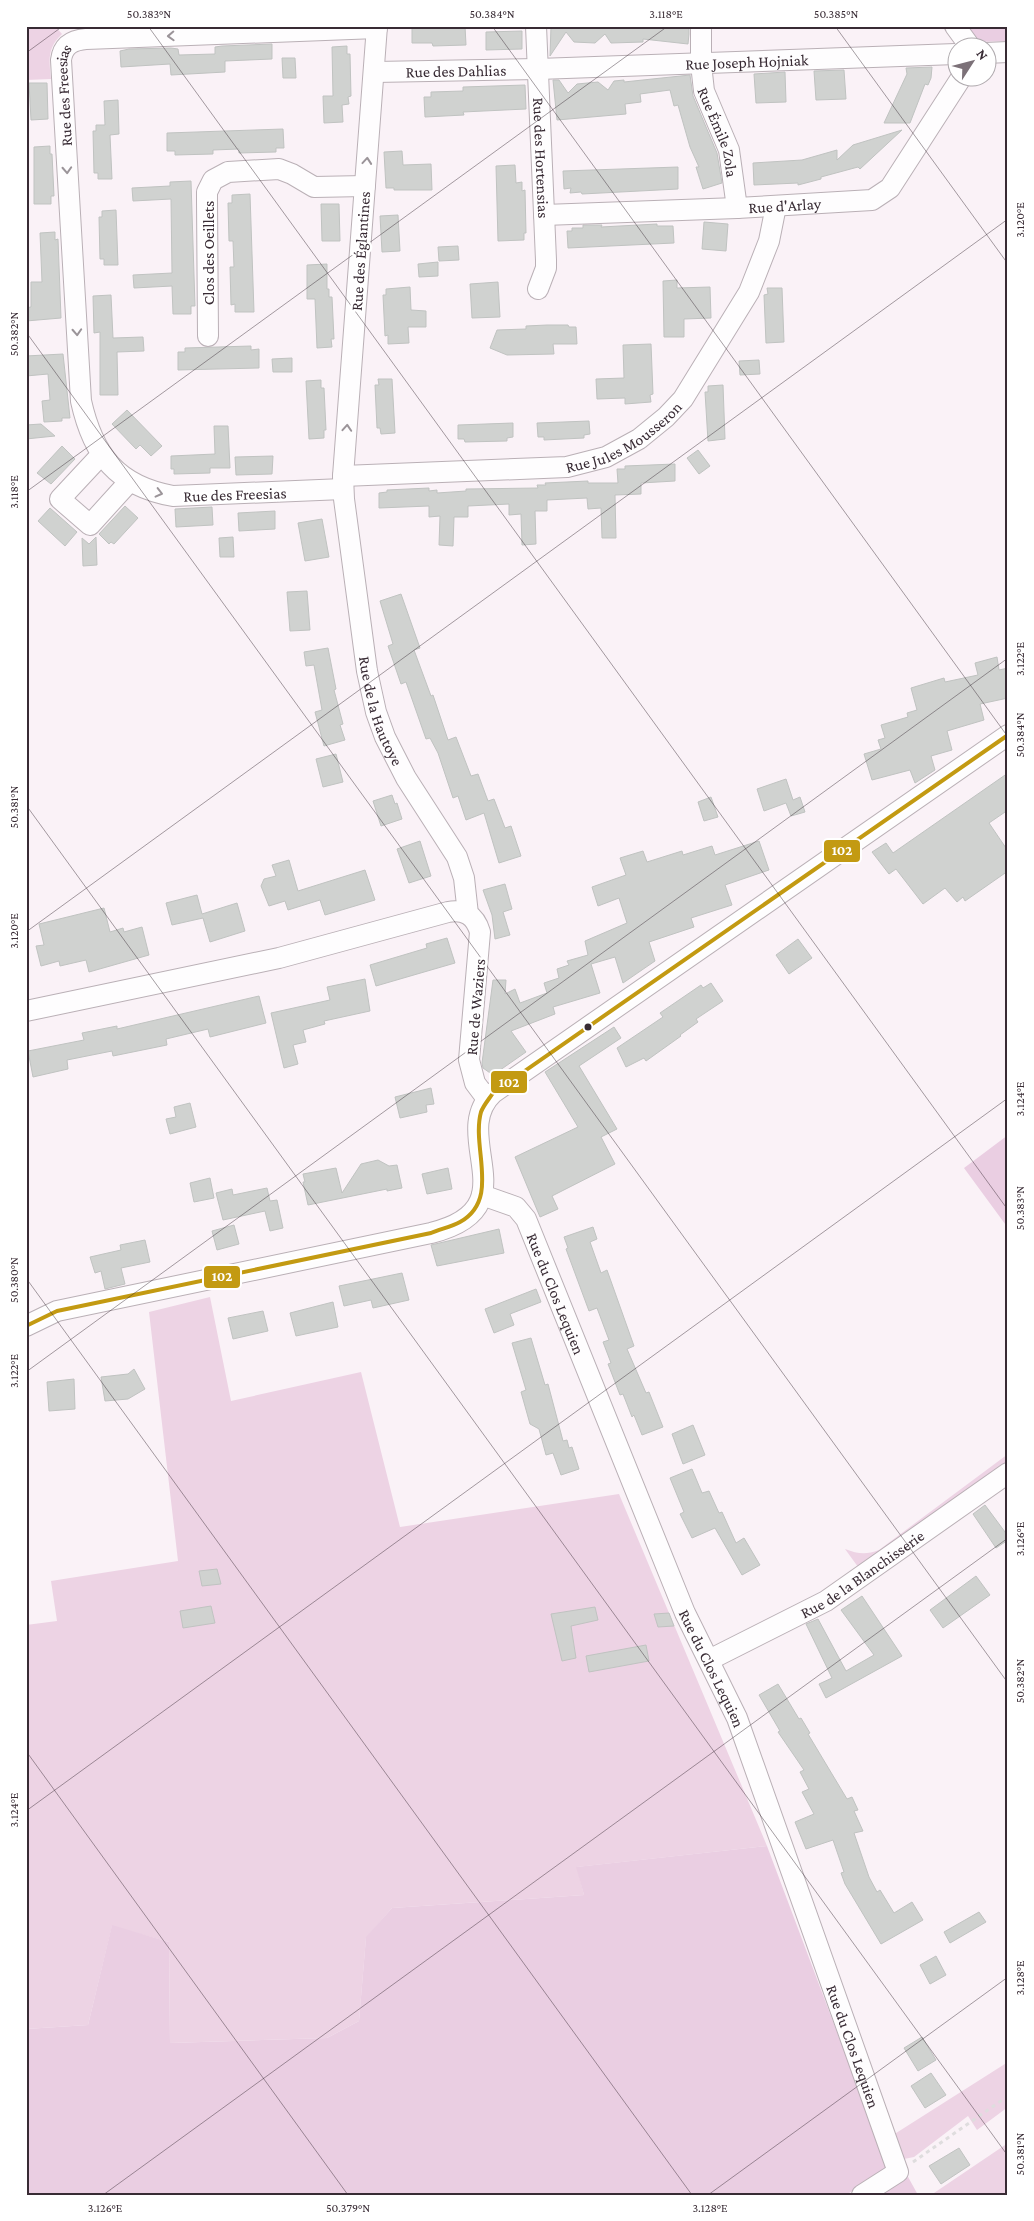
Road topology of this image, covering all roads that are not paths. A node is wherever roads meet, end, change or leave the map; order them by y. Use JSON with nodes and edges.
{"nodes":[{"id":1,"x":536,"y":26,"type":"edge"},
{"id":2,"x":701,"y":26,"type":"edge"},
{"id":3,"x":956,"y":26,"type":"edge"},
{"id":4,"x":377,"y":27,"type":"edge"},
{"id":5,"x":964,"y":38,"type":"edge"},
{"id":6,"x":946,"y":54,"type":"edge"},
{"id":7,"x":700,"y":64,"type":"junction"},
{"id":8,"x":538,"y":69,"type":"junction"},
{"id":9,"x":375,"y":72,"type":"junction"},
{"id":10,"x":955,"y":88,"type":"edge"},
{"id":11,"x":365,"y":186,"type":"junction"},
{"id":12,"x":776,"y":206,"type":"junction"},
{"id":13,"x":737,"y":208,"type":"junction"},
{"id":14,"x":544,"y":216,"type":"junction"},
{"id":15,"x":538,"y":289,"type":"dead end"},
{"id":16,"x":208,"y":336,"type":"dead end"},
{"id":17,"x":101,"y":454,"type":"junction"},
{"id":18,"x":129,"y":482,"type":"junction"},
{"id":19,"x":343,"y":483,"type":"junction"},
{"id":20,"x":1008,"y":735,"type":"edge"},
{"id":21,"x":468,"y":914,"type":"junction"},
{"id":22,"x":26,"y":1011,"type":"edge"},
{"id":23,"x":487,"y":1099,"type":"junction"},
{"id":24,"x":482,"y":1195,"type":"junction"},
{"id":25,"x":26,"y":1326,"type":"edge"},
{"id":26,"x":1008,"y":1473,"type":"edge"},
{"id":27,"x":708,"y":1660,"type":"junction"},
{"id":28,"x":862,"y":2195,"type":"edge"}],
"edges":[{"from":1,"to":8,"type":"street","name":"Rue des Hortensias"},
{"from":2,"to":7,"type":"street","name":"Rue Émile Zola"},
{"from":3,"to":5,"type":"street"},
{"from":4,"to":9,"type":"street","name":"Rue des Églantines"},
{"from":4,"to":17,"type":"street","name":"Rue des Freesias","one_way":true},
{"from":6,"to":7,"type":"street","name":"Rue Joseph Hojniak"},
{"from":7,"to":8,"type":"street","name":"Rue Joseph Hojniak"},
{"from":7,"to":13,"type":"street","name":"Rue Émile Zola"},
{"from":8,"to":9,"type":"street","name":"Rue des Dahlias"},
{"from":8,"to":14,"type":"street","name":"Rue des Hortensias"},
{"from":11,"to":9,"type":"street","name":"Rue des Églantines","one_way":true},
{"from":10,"to":12,"type":"street","name":"Rue d'Arlay"},
{"from":11,"to":16,"type":"street","name":"Clos des Oeillets"},
{"from":19,"to":11,"type":"street","name":"Rue des Églantines","one_way":true},
{"from":12,"to":13,"type":"street","name":"Rue d'Arlay"},
{"from":12,"to":19,"type":"street","name":"Rue Jules Mousseron"},
{"from":13,"to":14,"type":"street","name":"Rue d'Arlay"},
{"from":14,"to":15,"type":"street","name":"Rue des Hortensias"},
{"from":17,"to":18,"type":"street","name":"Rue des Freesias"},
{"from":17,"to":18,"type":"street"},
{"from":18,"to":19,"type":"street","name":"Rue des Freesias","one_way":true},
{"from":19,"to":21,"type":"street","name":"Rue de la Hautoye"},
{"from":20,"to":23,"type":"street"},
{"from":21,"to":22,"type":"street"},
{"from":21,"to":23,"type":"street","name":"Rue de Waziers"},
{"from":23,"to":24,"type":"street"},
{"from":24,"to":25,"type":"street"},
{"from":24,"to":27,"type":"street","name":"Rue du Clos Lequien"},
{"from":26,"to":27,"type":"street","name":"Rue de la Blanchisserie"},
{"from":27,"to":28,"type":"street","name":"Rue du Clos Lequien"}]}
